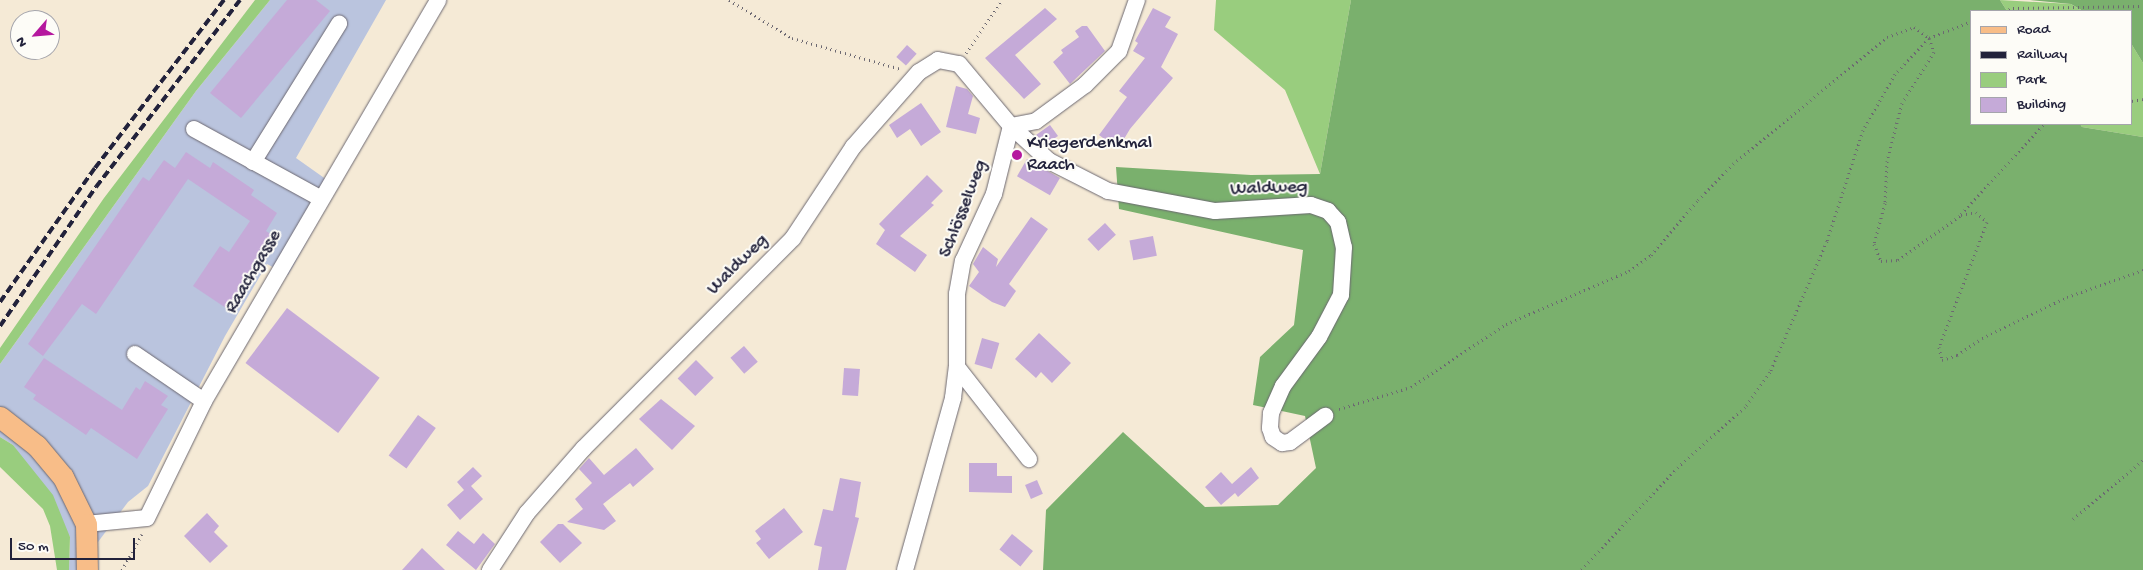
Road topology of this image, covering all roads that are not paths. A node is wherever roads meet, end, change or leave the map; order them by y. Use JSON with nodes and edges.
{"nodes":[{"id":1,"x":438,"y":0,"type":"edge"},
{"id":2,"x":1137,"y":0,"type":"edge"},
{"id":3,"x":339,"y":24,"type":"dead end"},
{"id":4,"x":1011,"y":126,"type":"junction"},
{"id":5,"x":194,"y":130,"type":"dead end"},
{"id":6,"x":253,"y":162,"type":"junction"},
{"id":7,"x":320,"y":198,"type":"junction"},
{"id":8,"x":135,"y":354,"type":"dead end"},
{"id":9,"x":957,"y":368,"type":"junction"},
{"id":10,"x":204,"y":401,"type":"junction"},
{"id":11,"x":1325,"y":416,"type":"road end"},
{"id":12,"x":0,"y":417,"type":"edge"},
{"id":13,"x":1029,"y":459,"type":"dead end"},
{"id":14,"x":83,"y":517,"type":"junction"},
{"id":15,"x":87,"y":570,"type":"edge"},
{"id":16,"x":490,"y":570,"type":"edge"},
{"id":17,"x":905,"y":570,"type":"edge"}],
"edges":[{"from":1,"to":7,"type":"street","name":"Raachgasse"},
{"from":2,"to":4,"type":"street"},
{"from":3,"to":6,"type":"street"},
{"from":4,"to":9,"type":"street","name":"Schlösselweg"},
{"from":4,"to":11,"type":"street","name":"Waldweg"},
{"from":4,"to":16,"type":"street","name":"Waldweg"},
{"from":5,"to":6,"type":"street"},
{"from":6,"to":7,"type":"street"},
{"from":7,"to":10,"type":"street","name":"Raachgasse"},
{"from":8,"to":10,"type":"street"},
{"from":9,"to":13,"type":"street"},
{"from":9,"to":17,"type":"street","name":"Schlösselweg"},
{"from":10,"to":14,"type":"street","name":"Raachgasse"},
{"from":12,"to":14,"type":"main road"},
{"from":14,"to":15,"type":"main road"}]}
